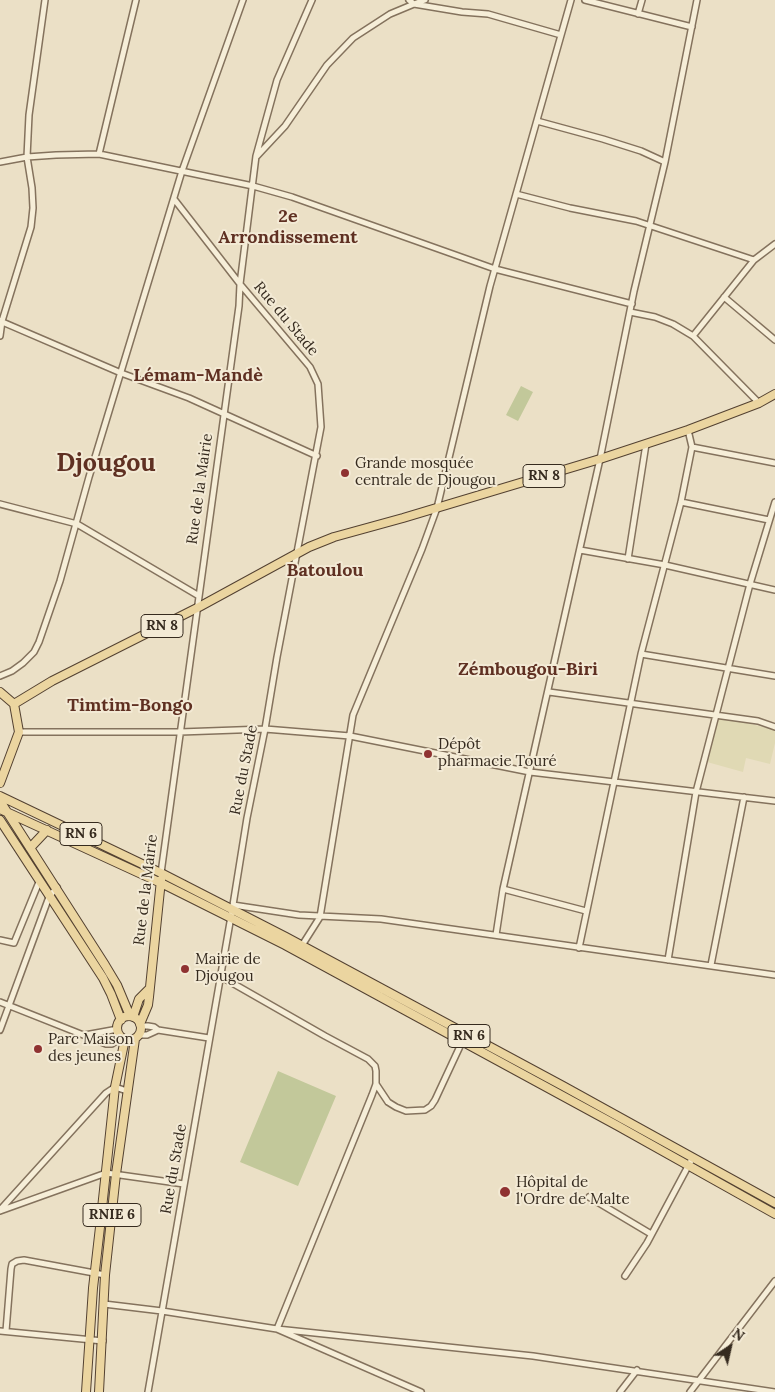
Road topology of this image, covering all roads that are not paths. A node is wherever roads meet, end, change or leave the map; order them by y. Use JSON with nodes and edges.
{"nodes":[{"id":1,"x":45,"y":0,"type":"edge"},
{"id":2,"x":136,"y":0,"type":"edge"},
{"id":3,"x":243,"y":0,"type":"edge"},
{"id":4,"x":312,"y":0,"type":"edge"},
{"id":5,"x":409,"y":0,"type":"edge"},
{"id":6,"x":425,"y":0,"type":"edge"},
{"id":7,"x":571,"y":0,"type":"edge"},
{"id":8,"x":585,"y":0,"type":"edge"},
{"id":9,"x":642,"y":0,"type":"edge"},
{"id":10,"x":697,"y":0,"type":"edge"},
{"id":11,"x":414,"y":4,"type":"junction"},
{"id":12,"x":638,"y":14,"type":"junction"},
{"id":13,"x":692,"y":28,"type":"junction"},
{"id":14,"x":561,"y":35,"type":"junction"},
{"id":15,"x":537,"y":121,"type":"junction"},
{"id":16,"x":99,"y":154,"type":"junction"},
{"id":17,"x":256,"y":156,"type":"junction"},
{"id":18,"x":27,"y":157,"type":"junction"},
{"id":19,"x":0,"y":162,"type":"edge"},
{"id":20,"x":665,"y":162,"type":"junction"},
{"id":21,"x":182,"y":172,"type":"junction"},
{"id":22,"x":253,"y":186,"type":"junction"},
{"id":23,"x":516,"y":194,"type":"junction"},
{"id":24,"x":174,"y":199,"type":"junction"},
{"id":25,"x":650,"y":226,"type":"junction"},
{"id":26,"x":775,"y":244,"type":"edge"},
{"id":27,"x":754,"y":260,"type":"junction"},
{"id":28,"x":495,"y":269,"type":"junction"},
{"id":29,"x":240,"y":284,"type":"junction"},
{"id":30,"x":724,"y":297,"type":"junction"},
{"id":31,"x":632,"y":304,"type":"junction"},
{"id":32,"x":630,"y":312,"type":"junction"},
{"id":33,"x":1,"y":321,"type":"edge"},
{"id":34,"x":0,"y":336,"type":"edge"},
{"id":35,"x":693,"y":336,"type":"junction"},
{"id":36,"x":775,"y":340,"type":"edge"},
{"id":37,"x":121,"y":373,"type":"junction"},
{"id":38,"x":775,"y":394,"type":"edge"},
{"id":39,"x":759,"y":403,"type":"junction"},
{"id":40,"x":224,"y":415,"type":"junction"},
{"id":41,"x":688,"y":430,"type":"junction"},
{"id":42,"x":646,"y":444,"type":"junction"},
{"id":43,"x":692,"y":447,"type":"junction"},
{"id":44,"x":317,"y":456,"type":"junction"},
{"id":45,"x":600,"y":459,"type":"junction"},
{"id":46,"x":775,"y":463,"type":"edge"},
{"id":47,"x":681,"y":502,"type":"junction"},
{"id":48,"x":775,"y":502,"type":"edge"},
{"id":49,"x":0,"y":504,"type":"edge"},
{"id":50,"x":437,"y":508,"type":"junction"},
{"id":51,"x":769,"y":520,"type":"junction"},
{"id":52,"x":77,"y":524,"type":"junction"},
{"id":53,"x":580,"y":550,"type":"junction"},
{"id":54,"x":297,"y":555,"type":"junction"},
{"id":55,"x":628,"y":559,"type":"junction"},
{"id":56,"x":665,"y":565,"type":"junction"},
{"id":57,"x":750,"y":584,"type":"junction"},
{"id":58,"x":775,"y":590,"type":"edge"},
{"id":59,"x":198,"y":596,"type":"junction"},
{"id":60,"x":198,"y":607,"type":"junction"},
{"id":61,"x":641,"y":654,"type":"junction"},
{"id":62,"x":729,"y":668,"type":"junction"},
{"id":63,"x":0,"y":676,"type":"edge"},
{"id":64,"x":775,"y":676,"type":"edge"},
{"id":65,"x":0,"y":692,"type":"edge"},
{"id":66,"x":549,"y":692,"type":"junction"},
{"id":67,"x":631,"y":702,"type":"junction"},
{"id":68,"x":14,"y":704,"type":"junction"},
{"id":69,"x":717,"y":715,"type":"junction"},
{"id":70,"x":775,"y":727,"type":"edge"},
{"id":71,"x":265,"y":729,"type":"junction"},
{"id":72,"x":19,"y":732,"type":"junction"},
{"id":73,"x":180,"y":732,"type":"junction"},
{"id":74,"x":350,"y":736,"type":"junction"},
{"id":75,"x":530,"y":772,"type":"junction"},
{"id":76,"x":0,"y":783,"type":"edge"},
{"id":77,"x":615,"y":783,"type":"junction"},
{"id":78,"x":696,"y":792,"type":"junction"},
{"id":79,"x":0,"y":796,"type":"edge"},
{"id":80,"x":744,"y":797,"type":"junction"},
{"id":81,"x":0,"y":801,"type":"edge"},
{"id":82,"x":775,"y":801,"type":"edge"},
{"id":83,"x":4,"y":810,"type":"edge"},
{"id":84,"x":0,"y":820,"type":"edge"},
{"id":85,"x":47,"y":830,"type":"junction"},
{"id":86,"x":30,"y":848,"type":"junction"},
{"id":87,"x":161,"y":873,"type":"junction"},
{"id":88,"x":39,"y":882,"type":"junction"},
{"id":89,"x":162,"y":883,"type":"junction"},
{"id":90,"x":56,"y":887,"type":"junction"},
{"id":91,"x":503,"y":890,"type":"junction"},
{"id":92,"x":49,"y":897,"type":"junction"},
{"id":93,"x":233,"y":907,"type":"junction"},
{"id":94,"x":586,"y":910,"type":"junction"},
{"id":95,"x":320,"y":917,"type":"junction"},
{"id":96,"x":230,"y":918,"type":"junction"},
{"id":97,"x":496,"y":935,"type":"junction"},
{"id":98,"x":0,"y":940,"type":"edge"},
{"id":99,"x":579,"y":948,"type":"junction"},
{"id":100,"x":299,"y":949,"type":"junction"},
{"id":101,"x":668,"y":960,"type":"junction"},
{"id":102,"x":711,"y":965,"type":"junction"},
{"id":103,"x":220,"y":976,"type":"junction"},
{"id":104,"x":775,"y":976,"type":"edge"},
{"id":105,"x":148,"y":989,"type":"junction"},
{"id":106,"x":0,"y":1002,"type":"edge"},
{"id":107,"x":9,"y":1006,"type":"junction"},
{"id":108,"x":132,"y":1016,"type":"junction"},
{"id":109,"x":121,"y":1020,"type":"junction"},
{"id":110,"x":141,"y":1025,"type":"junction"},
{"id":111,"x":118,"y":1029,"type":"junction"},
{"id":112,"x":0,"y":1030,"type":"edge"},
{"id":113,"x":158,"y":1030,"type":"junction"},
{"id":114,"x":85,"y":1035,"type":"junction"},
{"id":115,"x":137,"y":1037,"type":"junction"},
{"id":116,"x":124,"y":1038,"type":"junction"},
{"id":117,"x":209,"y":1038,"type":"junction"},
{"id":118,"x":462,"y":1042,"type":"junction"},
{"id":119,"x":376,"y":1084,"type":"junction"},
{"id":120,"x":116,"y":1087,"type":"junction"},
{"id":121,"x":127,"y":1091,"type":"junction"},
{"id":122,"x":693,"y":1157,"type":"junction"},
{"id":123,"x":688,"y":1166,"type":"junction"},
{"id":124,"x":106,"y":1173,"type":"junction"},
{"id":125,"x":116,"y":1174,"type":"junction"},
{"id":126,"x":184,"y":1184,"type":"junction"},
{"id":127,"x":589,"y":1197,"type":"dead end"},
{"id":128,"x":775,"y":1203,"type":"edge"},
{"id":129,"x":0,"y":1210,"type":"edge"},
{"id":130,"x":775,"y":1214,"type":"edge"},
{"id":131,"x":651,"y":1234,"type":"junction"},
{"id":132,"x":95,"y":1273,"type":"junction"},
{"id":133,"x":105,"y":1275,"type":"junction"},
{"id":134,"x":624,"y":1276,"type":"dead end"},
{"id":135,"x":775,"y":1280,"type":"edge"},
{"id":136,"x":104,"y":1304,"type":"junction"},
{"id":137,"x":162,"y":1311,"type":"junction"},
{"id":138,"x":277,"y":1329,"type":"junction"},
{"id":139,"x":3,"y":1331,"type":"edge"},
{"id":140,"x":89,"y":1339,"type":"junction"},
{"id":141,"x":103,"y":1341,"type":"junction"},
{"id":142,"x":637,"y":1370,"type":"junction"},
{"id":143,"x":699,"y":1380,"type":"junction"},
{"id":144,"x":86,"y":1392,"type":"edge"},
{"id":145,"x":100,"y":1392,"type":"edge"},
{"id":146,"x":148,"y":1392,"type":"edge"},
{"id":147,"x":421,"y":1392,"type":"edge"},
{"id":148,"x":620,"y":1392,"type":"edge"},
{"id":149,"x":690,"y":1392,"type":"edge"},
{"id":150,"x":775,"y":1392,"type":"edge"}],
"edges":[{"from":1,"to":18,"type":"street"},
{"from":2,"to":16,"type":"street"},
{"from":3,"to":21,"type":"street"},
{"from":4,"to":17,"type":"street","name":"Rue de la Mairie"},
{"from":5,"to":11,"type":"street"},
{"from":6,"to":11,"type":"street"},
{"from":7,"to":14,"type":"street"},
{"from":8,"to":12,"type":"street"},
{"from":9,"to":12,"type":"street"},
{"from":10,"to":13,"type":"street"},
{"from":11,"to":14,"type":"street"},
{"from":11,"to":17,"type":"street"},
{"from":12,"to":13,"type":"street"},
{"from":13,"to":20,"type":"street"},
{"from":14,"to":15,"type":"street"},
{"from":15,"to":20,"type":"street"},
{"from":15,"to":23,"type":"street"},
{"from":16,"to":18,"type":"street"},
{"from":16,"to":21,"type":"street"},
{"from":17,"to":22,"type":"street","name":"Rue de la Mairie"},
{"from":18,"to":19,"type":"street"},
{"from":18,"to":33,"type":"street"},
{"from":20,"to":25,"type":"street"},
{"from":21,"to":22,"type":"street"},
{"from":21,"to":24,"type":"street"},
{"from":22,"to":28,"type":"street"},
{"from":22,"to":29,"type":"street","name":"Rue de la Mairie"},
{"from":23,"to":25,"type":"street"},
{"from":23,"to":28,"type":"street"},
{"from":24,"to":29,"type":"street","name":"Rue du Stade"},
{"from":24,"to":37,"type":"street"},
{"from":25,"to":27,"type":"street"},
{"from":25,"to":31,"type":"street"},
{"from":26,"to":27,"type":"street"},
{"from":27,"to":30,"type":"street"},
{"from":28,"to":31,"type":"street"},
{"from":28,"to":50,"type":"street"},
{"from":29,"to":40,"type":"street","name":"Rue de la Mairie"},
{"from":29,"to":44,"type":"street","name":"Rue du Stade"},
{"from":30,"to":35,"type":"street"},
{"from":30,"to":36,"type":"street"},
{"from":31,"to":32,"type":"street"},
{"from":32,"to":35,"type":"street"},
{"from":32,"to":45,"type":"street"},
{"from":33,"to":34,"type":"street"},
{"from":33,"to":37,"type":"street"},
{"from":35,"to":39,"type":"street"},
{"from":37,"to":40,"type":"street"},
{"from":37,"to":52,"type":"street"},
{"from":38,"to":39,"type":"main road","number":"RN 8"},
{"from":39,"to":41,"type":"main road","number":"RN 8"},
{"from":40,"to":44,"type":"street"},
{"from":40,"to":59,"type":"street","name":"Rue de la Mairie"},
{"from":41,"to":42,"type":"main road","number":"RN 8"},
{"from":41,"to":43,"type":"street"},
{"from":42,"to":45,"type":"main road","number":"RN 8"},
{"from":42,"to":55,"type":"street"},
{"from":43,"to":46,"type":"street"},
{"from":43,"to":47,"type":"street"},
{"from":44,"to":54,"type":"street","name":"Rue du Stade"},
{"from":45,"to":50,"type":"main road","number":"RN 8"},
{"from":45,"to":53,"type":"street"},
{"from":47,"to":51,"type":"street"},
{"from":47,"to":56,"type":"street"},
{"from":48,"to":51,"type":"street"},
{"from":49,"to":52,"type":"street"},
{"from":50,"to":54,"type":"main road","number":"RN 8"},
{"from":50,"to":74,"type":"street"},
{"from":51,"to":57,"type":"street"},
{"from":52,"to":59,"type":"street"},
{"from":52,"to":63,"type":"street"},
{"from":53,"to":55,"type":"street"},
{"from":53,"to":66,"type":"street"},
{"from":54,"to":60,"type":"main road","number":"RN 8"},
{"from":54,"to":71,"type":"street","name":"Rue du Stade"},
{"from":55,"to":56,"type":"street"},
{"from":56,"to":57,"type":"street"},
{"from":56,"to":61,"type":"street"},
{"from":57,"to":58,"type":"street"},
{"from":57,"to":62,"type":"street"},
{"from":59,"to":60,"type":"street","name":"Rue de la Mairie"},
{"from":60,"to":68,"type":"main road","number":"RN 8"},
{"from":60,"to":73,"type":"street","name":"Rue de la Mairie"},
{"from":61,"to":62,"type":"street"},
{"from":61,"to":67,"type":"street"},
{"from":62,"to":64,"type":"street"},
{"from":62,"to":69,"type":"street"},
{"from":65,"to":68,"type":"main road"},
{"from":66,"to":67,"type":"street"},
{"from":66,"to":75,"type":"street"},
{"from":67,"to":69,"type":"street"},
{"from":67,"to":77,"type":"street"},
{"from":68,"to":72,"type":"main road"},
{"from":69,"to":70,"type":"street"},
{"from":69,"to":78,"type":"street"},
{"from":71,"to":73,"type":"street"},
{"from":71,"to":74,"type":"street"},
{"from":71,"to":93,"type":"street","name":"Rue du Stade"},
{"from":72,"to":73,"type":"street"},
{"from":72,"to":76,"type":"main road"},
{"from":73,"to":87,"type":"street","name":"Rue de la Mairie"},
{"from":74,"to":75,"type":"street"},
{"from":74,"to":95,"type":"street"},
{"from":75,"to":77,"type":"street"},
{"from":75,"to":91,"type":"street"},
{"from":77,"to":78,"type":"street"},
{"from":77,"to":94,"type":"street"},
{"from":78,"to":80,"type":"street"},
{"from":78,"to":101,"type":"street"},
{"from":79,"to":87,"type":"main road","number":"RN 6"},
{"from":80,"to":82,"type":"street"},
{"from":80,"to":102,"type":"street"},
{"from":81,"to":83,"type":"main road"},
{"from":83,"to":85,"type":"main road","number":"RN 6"},
{"from":83,"to":86,"type":"main road"},
{"from":84,"to":88,"type":"main road"},
{"from":85,"to":86,"type":"main road"},
{"from":85,"to":89,"type":"main road","number":"RN 6"},
{"from":86,"to":90,"type":"main road"},
{"from":87,"to":89,"type":"main road","name":"Rue de la Mairie"},
{"from":87,"to":93,"type":"main road","number":"RN 6"},
{"from":88,"to":92,"type":"main road"},
{"from":88,"to":98,"type":"street"},
{"from":89,"to":96,"type":"main road","number":"RN 6"},
{"from":89,"to":105,"type":"main road","name":"Rue de la Mairie"},
{"from":90,"to":92,"type":"street"},
{"from":90,"to":108,"type":"main road"},
{"from":91,"to":94,"type":"street"},
{"from":91,"to":97,"type":"street"},
{"from":92,"to":107,"type":"street"},
{"from":92,"to":109,"type":"main road"},
{"from":93,"to":95,"type":"street"},
{"from":93,"to":96,"type":"street","name":"Rue du Stade"},
{"from":93,"to":100,"type":"main road","number":"RN 6"},
{"from":94,"to":99,"type":"street"},
{"from":95,"to":97,"type":"street"},
{"from":95,"to":100,"type":"street"},
{"from":96,"to":100,"type":"main road","number":"RN 6"},
{"from":96,"to":103,"type":"street","name":"Rue du Stade"},
{"from":97,"to":99,"type":"street"},
{"from":99,"to":101,"type":"street"},
{"from":100,"to":118,"type":"main road","number":"RN 6"},
{"from":100,"to":122,"type":"main road","number":"RN 6"},
{"from":101,"to":102,"type":"street"},
{"from":102,"to":104,"type":"street"},
{"from":103,"to":117,"type":"street","name":"Rue du Stade"},
{"from":103,"to":119,"type":"street"},
{"from":105,"to":108,"type":"main road","name":"Rue de la Mairie"},
{"from":105,"to":110,"type":"main road","name":"Rue de la Mairie"},
{"from":106,"to":107,"type":"street"},
{"from":107,"to":112,"type":"street"},
{"from":107,"to":114,"type":"street"},
{"from":108,"to":109,"type":"main road"},
{"from":108,"to":110,"type":"main road"},
{"from":109,"to":111,"type":"main road"},
{"from":110,"to":113,"type":"street"},
{"from":110,"to":115,"type":"main road"},
{"from":111,"to":114,"type":"street"},
{"from":111,"to":116,"type":"main road"},
{"from":113,"to":115,"type":"street"},
{"from":113,"to":117,"type":"street"},
{"from":114,"to":116,"type":"street"},
{"from":115,"to":116,"type":"main road"},
{"from":115,"to":121,"type":"main road","number":"RNIE 6"},
{"from":116,"to":120,"type":"main road","number":"RNIE 6"},
{"from":117,"to":126,"type":"street","name":"Rue du Stade"},
{"from":118,"to":119,"type":"street"},
{"from":118,"to":123,"type":"main road","number":"RN 6"},
{"from":119,"to":138,"type":"street"},
{"from":120,"to":121,"type":"street"},
{"from":120,"to":124,"type":"main road","number":"RNIE 6"},
{"from":120,"to":129,"type":"street"},
{"from":121,"to":125,"type":"main road","number":"RNIE 6"},
{"from":122,"to":123,"type":"street"},
{"from":122,"to":128,"type":"main road","number":"RN 6"},
{"from":123,"to":130,"type":"main road","number":"RN 6"},
{"from":123,"to":131,"type":"street"},
{"from":124,"to":125,"type":"street"},
{"from":124,"to":129,"type":"street"},
{"from":124,"to":132,"type":"main road","number":"RNIE 6"},
{"from":125,"to":126,"type":"street"},
{"from":125,"to":133,"type":"main road","number":"RNIE 6"},
{"from":126,"to":137,"type":"street","name":"Rue du Stade"},
{"from":127,"to":131,"type":"street"},
{"from":131,"to":134,"type":"street"},
{"from":132,"to":133,"type":"street"},
{"from":132,"to":139,"type":"street"},
{"from":132,"to":140,"type":"main road","number":"RNIE 6"},
{"from":133,"to":136,"type":"main road","number":"RNIE 6"},
{"from":135,"to":143,"type":"street"},
{"from":136,"to":137,"type":"street"},
{"from":136,"to":141,"type":"main road","number":"RNIE 6"},
{"from":137,"to":138,"type":"street"},
{"from":137,"to":146,"type":"street","name":"Rue du Stade"},
{"from":138,"to":142,"type":"street"},
{"from":138,"to":147,"type":"street"},
{"from":139,"to":140,"type":"street"},
{"from":140,"to":141,"type":"street"},
{"from":140,"to":144,"type":"main road","number":"RNIE 6"},
{"from":141,"to":145,"type":"main road","number":"RNIE 6"},
{"from":142,"to":143,"type":"street"},
{"from":142,"to":148,"type":"street"},
{"from":143,"to":149,"type":"street"},
{"from":143,"to":150,"type":"street"}]}
